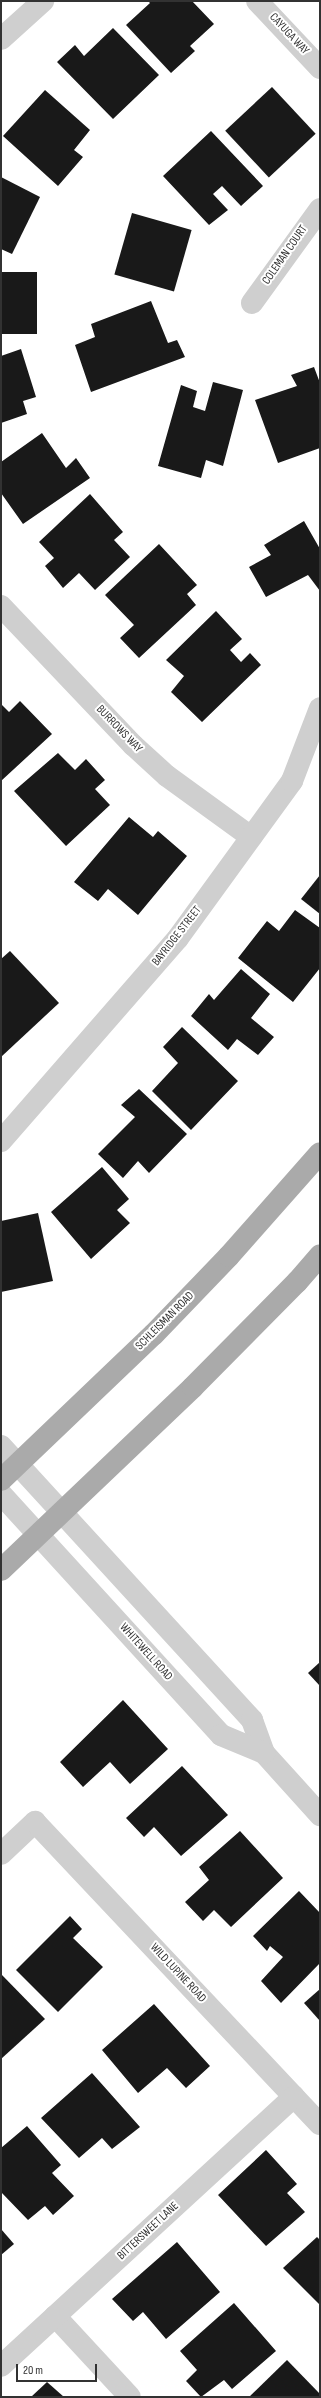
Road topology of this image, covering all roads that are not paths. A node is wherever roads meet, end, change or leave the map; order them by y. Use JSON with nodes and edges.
{"nodes":[{"id":1,"x":43,"y":1,"type":"edge"},
{"id":2,"x":257,"y":1,"type":"edge"},
{"id":3,"x":1,"y":39,"type":"edge"},
{"id":4,"x":320,"y":68,"type":"edge"},
{"id":5,"x":320,"y":209,"type":"edge"},
{"id":6,"x":252,"y":303,"type":"dead end"},
{"id":7,"x":1,"y":606,"type":"edge"},
{"id":8,"x":320,"y":708,"type":"edge"},
{"id":9,"x":251,"y":837,"type":"junction"},
{"id":10,"x":1,"y":1141,"type":"edge"},
{"id":11,"x":320,"y":1153,"type":"edge"},
{"id":12,"x":320,"y":1256,"type":"edge"},
{"id":13,"x":1,"y":1446,"type":"edge"},
{"id":14,"x":17,"y":1464,"type":"junction"},
{"id":15,"x":1,"y":1480,"type":"edge"},
{"id":16,"x":1,"y":1494,"type":"edge"},
{"id":17,"x":62,"y":1512,"type":"junction"},
{"id":18,"x":39,"y":1534,"type":"junction"},
{"id":19,"x":1,"y":1570,"type":"edge"},
{"id":20,"x":264,"y":1753,"type":"junction"},
{"id":21,"x":320,"y":1815,"type":"edge"},
{"id":22,"x":1,"y":1854,"type":"edge"},
{"id":23,"x":294,"y":2097,"type":"junction"},
{"id":24,"x":320,"y":2124,"type":"edge"},
{"id":25,"x":55,"y":2316,"type":"junction"},
{"id":26,"x":1,"y":2366,"type":"edge"},
{"id":27,"x":130,"y":2397,"type":"edge"}],
"edges":[{"from":1,"to":3,"type":"street"},
{"from":2,"to":4,"type":"street","name":"CAYUGA WAY"},
{"from":5,"to":6,"type":"street","name":"COLEMAN COURT"},
{"from":7,"to":9,"type":"street","name":"BURROWS WAY"},
{"from":8,"to":9,"type":"street","name":"BAYRIDGE STREET"},
{"from":9,"to":10,"type":"street","name":"BAYRIDGE STREET"},
{"from":11,"to":14,"type":"main road","name":"SCHLEISMAN ROAD"},
{"from":12,"to":17,"type":"main road"},
{"from":13,"to":14,"type":"street","name":"WHITEWELL ROAD"},
{"from":14,"to":15,"type":"main road","name":"SCHLEISMAN ROAD"},
{"from":14,"to":17,"type":"street","name":"WHITEWELL ROAD"},
{"from":16,"to":18,"type":"street","name":"WHITEWELL ROAD"},
{"from":17,"to":18,"type":"main road"},
{"from":17,"to":20,"type":"street","name":"WHITEWELL ROAD"},
{"from":18,"to":19,"type":"main road"},
{"from":18,"to":20,"type":"street","name":"WHITEWELL ROAD"},
{"from":20,"to":21,"type":"street","name":"WHITEWELL ROAD"},
{"from":22,"to":23,"type":"street","name":"WILD LUPINE ROAD"},
{"from":23,"to":24,"type":"street","name":"WILD LUPINE ROAD"},
{"from":23,"to":25,"type":"street","name":"BITTERSWEET LANE"},
{"from":25,"to":26,"type":"street","name":"BITTERSWEET LANE"},
{"from":25,"to":27,"type":"street"}]}
